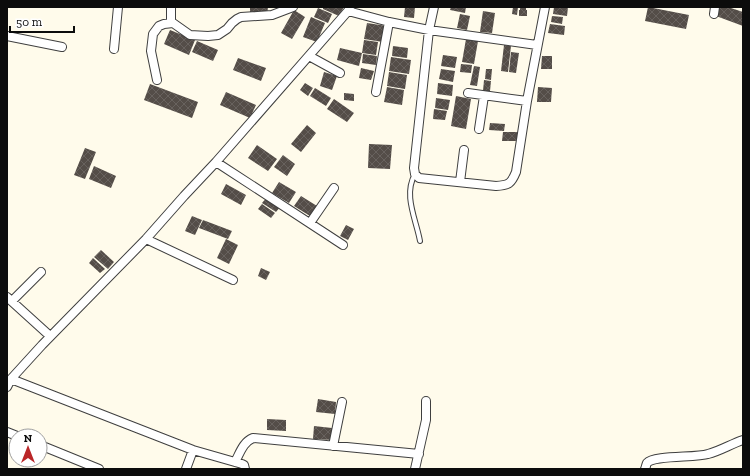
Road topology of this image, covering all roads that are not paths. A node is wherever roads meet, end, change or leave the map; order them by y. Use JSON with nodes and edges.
{"nodes":[{"id":1,"x":118,"y":7,"type":"edge"},
{"id":2,"x":171,"y":7,"type":"edge"},
{"id":3,"x":293,"y":7,"type":"edge"},
{"id":4,"x":434,"y":7,"type":"edge"},
{"id":5,"x":545,"y":7,"type":"edge"},
{"id":6,"x":349,"y":9,"type":"edge"},
{"id":7,"x":272,"y":11,"type":"edge"},
{"id":8,"x":389,"y":22,"type":"junction"},
{"id":9,"x":171,"y":23,"type":"junction"},
{"id":10,"x":429,"y":30,"type":"junction"},
{"id":11,"x":7,"y":36,"type":"edge"},
{"id":12,"x":537,"y":45,"type":"junction"},
{"id":13,"x":62,"y":47,"type":"dead end"},
{"id":14,"x":114,"y":49,"type":"dead end"},
{"id":15,"x":309,"y":56,"type":"junction"},
{"id":16,"x":340,"y":73,"type":"dead end"},
{"id":17,"x":157,"y":80,"type":"dead end"},
{"id":18,"x":376,"y":92,"type":"dead end"},
{"id":19,"x":468,"y":93,"type":"dead end"},
{"id":20,"x":484,"y":96,"type":"junction"},
{"id":21,"x":527,"y":101,"type":"junction"},
{"id":22,"x":479,"y":128,"type":"dead end"},
{"id":23,"x":464,"y":150,"type":"dead end"},
{"id":24,"x":216,"y":162,"type":"junction"},
{"id":25,"x":415,"y":174,"type":"junction"},
{"id":26,"x":460,"y":182,"type":"junction"},
{"id":27,"x":334,"y":188,"type":"dead end"},
{"id":28,"x":310,"y":223,"type":"junction"},
{"id":29,"x":146,"y":239,"type":"junction"},
{"id":30,"x":420,"y":241,"type":"dead end"},
{"id":31,"x":343,"y":245,"type":"dead end"},
{"id":32,"x":41,"y":272,"type":"dead end"},
{"id":33,"x":233,"y":280,"type":"dead end"},
{"id":34,"x":9,"y":299,"type":"edge"},
{"id":35,"x":50,"y":336,"type":"junction"},
{"id":36,"x":9,"y":383,"type":"edge"},
{"id":37,"x":426,"y":401,"type":"dead end"},
{"id":38,"x":342,"y":402,"type":"dead end"},
{"id":39,"x":743,"y":440,"type":"edge"},
{"id":40,"x":333,"y":446,"type":"junction"},
{"id":41,"x":48,"y":448,"type":"edge"},
{"id":42,"x":193,"y":450,"type":"junction"},
{"id":43,"x":419,"y":454,"type":"junction"},
{"id":44,"x":235,"y":462,"type":"junction"},
{"id":45,"x":99,"y":469,"type":"edge"},
{"id":46,"x":186,"y":469,"type":"edge"},
{"id":47,"x":245,"y":469,"type":"edge"},
{"id":48,"x":415,"y":469,"type":"edge"},
{"id":49,"x":645,"y":469,"type":"edge"}],
"edges":[{"from":1,"to":14,"type":"street"},
{"from":2,"to":9,"type":"street"},
{"from":3,"to":7,"type":"street"},
{"from":4,"to":10,"type":"street"},
{"from":5,"to":12,"type":"street"},
{"from":6,"to":8,"type":"street"},
{"from":6,"to":15,"type":"street"},
{"from":7,"to":9,"type":"street"},
{"from":8,"to":10,"type":"street"},
{"from":8,"to":18,"type":"street"},
{"from":9,"to":17,"type":"street"},
{"from":10,"to":12,"type":"street"},
{"from":10,"to":25,"type":"street"},
{"from":11,"to":13,"type":"street"},
{"from":12,"to":21,"type":"street"},
{"from":15,"to":16,"type":"street"},
{"from":15,"to":24,"type":"street"},
{"from":19,"to":20,"type":"street"},
{"from":20,"to":21,"type":"street"},
{"from":20,"to":22,"type":"street"},
{"from":21,"to":26,"type":"street"},
{"from":23,"to":26,"type":"street"},
{"from":24,"to":28,"type":"street"},
{"from":24,"to":29,"type":"street"},
{"from":25,"to":26,"type":"street"},
{"from":25,"to":30,"type":"lane"},
{"from":27,"to":28,"type":"street"},
{"from":28,"to":31,"type":"street"},
{"from":29,"to":33,"type":"street"},
{"from":29,"to":35,"type":"street"},
{"from":32,"to":34,"type":"street"},
{"from":34,"to":35,"type":"street"},
{"from":35,"to":36,"type":"street"},
{"from":36,"to":42,"type":"street"},
{"from":37,"to":43,"type":"street"},
{"from":38,"to":40,"type":"street"},
{"from":39,"to":49,"type":"street"},
{"from":40,"to":43,"type":"street"},
{"from":40,"to":44,"type":"street"},
{"from":41,"to":45,"type":"street"},
{"from":42,"to":44,"type":"street"},
{"from":42,"to":46,"type":"street"},
{"from":43,"to":48,"type":"street"},
{"from":44,"to":47,"type":"street"}]}
